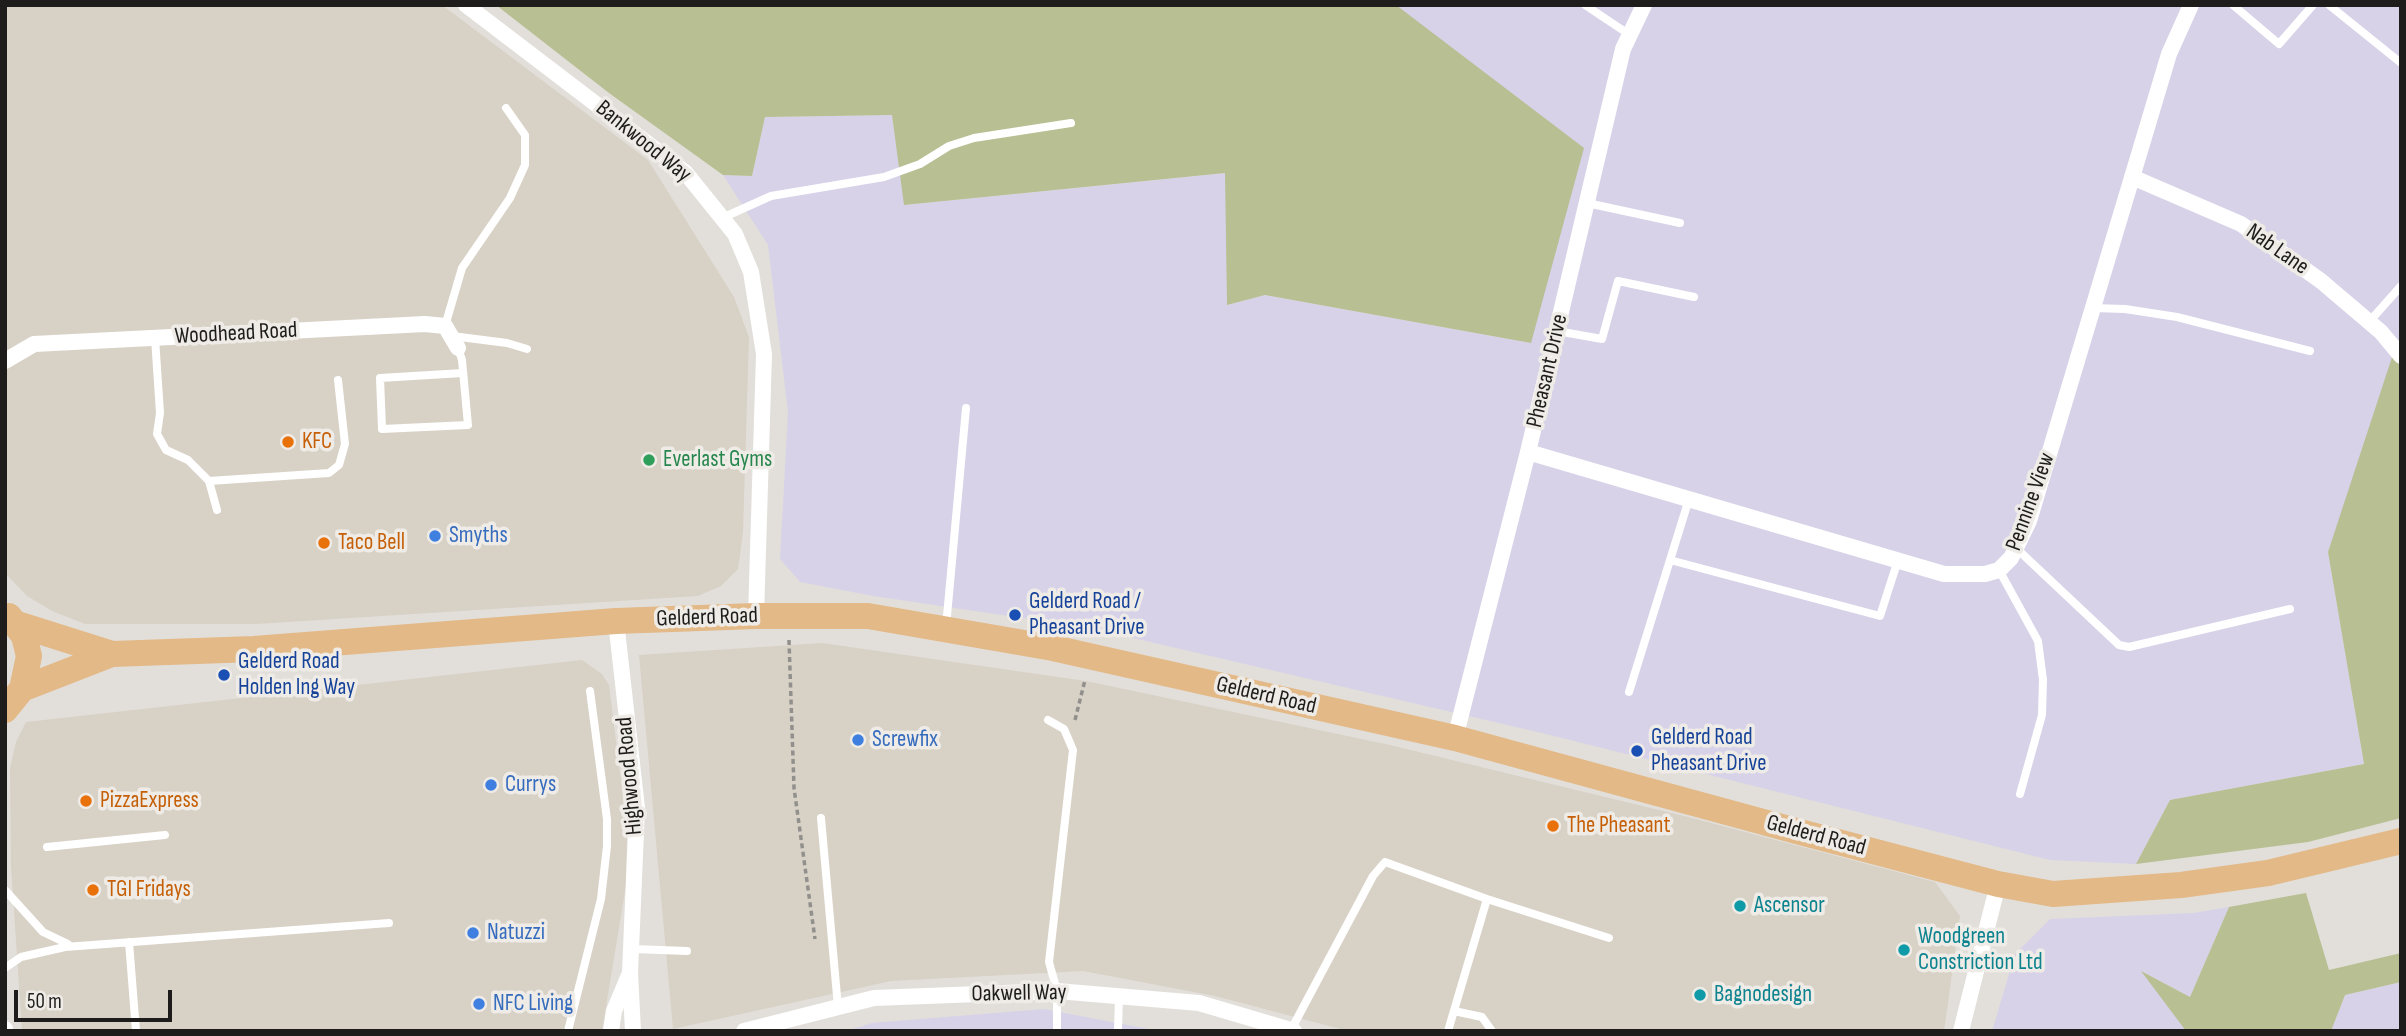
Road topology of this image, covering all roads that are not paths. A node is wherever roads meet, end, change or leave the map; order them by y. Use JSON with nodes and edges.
{"nodes":[{"id":1,"x":466,"y":5,"type":"edge"},
{"id":2,"x":1585,"y":5,"type":"edge"},
{"id":3,"x":1644,"y":5,"type":"edge"},
{"id":4,"x":2191,"y":5,"type":"edge"},
{"id":5,"x":2233,"y":5,"type":"edge"},
{"id":6,"x":2313,"y":5,"type":"edge"},
{"id":7,"x":2329,"y":5,"type":"edge"},
{"id":8,"x":1630,"y":35,"type":"junction"},
{"id":9,"x":2401,"y":63,"type":"edge"},
{"id":10,"x":506,"y":108,"type":"dead end"},
{"id":11,"x":1071,"y":123,"type":"dead end"},
{"id":12,"x":2132,"y":177,"type":"junction"},
{"id":13,"x":1587,"y":203,"type":"junction"},
{"id":14,"x":722,"y":218,"type":"junction"},
{"id":15,"x":1680,"y":223,"type":"dead end"},
{"id":16,"x":2401,"y":286,"type":"edge"},
{"id":17,"x":1694,"y":297,"type":"dead end"},
{"id":18,"x":2093,"y":308,"type":"junction"},
{"id":19,"x":2369,"y":322,"type":"junction"},
{"id":20,"x":1557,"y":331,"type":"junction"},
{"id":21,"x":451,"y":337,"type":"junction"},
{"id":22,"x":155,"y":338,"type":"junction"},
{"id":23,"x":527,"y":349,"type":"dead end"},
{"id":24,"x":2310,"y":351,"type":"dead end"},
{"id":25,"x":2401,"y":356,"type":"edge"},
{"id":26,"x":5,"y":361,"type":"edge"},
{"id":27,"x":463,"y":373,"type":"junction"},
{"id":28,"x":338,"y":380,"type":"dead end"},
{"id":29,"x":966,"y":408,"type":"dead end"},
{"id":30,"x":1528,"y":452,"type":"junction"},
{"id":31,"x":209,"y":481,"type":"junction"},
{"id":32,"x":1689,"y":499,"type":"junction"},
{"id":33,"x":216,"y":510,"type":"dead end"},
{"id":34,"x":2017,"y":548,"type":"junction"},
{"id":35,"x":1670,"y":560,"type":"junction"},
{"id":36,"x":1898,"y":560,"type":"junction"},
{"id":37,"x":1999,"y":569,"type":"junction"},
{"id":38,"x":2290,"y":609,"type":"dead end"},
{"id":39,"x":756,"y":616,"type":"junction"},
{"id":40,"x":11,"y":618,"type":"edge"},
{"id":41,"x":616,"y":621,"type":"junction"},
{"id":42,"x":946,"y":630,"type":"junction"},
{"id":43,"x":112,"y":654,"type":"junction"},
{"id":44,"x":590,"y":691,"type":"dead end"},
{"id":45,"x":1629,"y":692,"type":"dead end"},
{"id":46,"x":10,"y":705,"type":"edge"},
{"id":47,"x":1048,"y":720,"type":"dead end"},
{"id":48,"x":1455,"y":738,"type":"junction"},
{"id":49,"x":2020,"y":794,"type":"dead end"},
{"id":50,"x":821,"y":818,"type":"dead end"},
{"id":51,"x":165,"y":835,"type":"dead end"},
{"id":52,"x":2401,"y":841,"type":"edge"},
{"id":53,"x":47,"y":847,"type":"dead end"},
{"id":54,"x":1998,"y":884,"type":"junction"},
{"id":55,"x":5,"y":890,"type":"edge"},
{"id":56,"x":1487,"y":899,"type":"junction"},
{"id":57,"x":390,"y":923,"type":"dead end"},
{"id":58,"x":1609,"y":938,"type":"dead end"},
{"id":59,"x":129,"y":942,"type":"junction"},
{"id":60,"x":69,"y":946,"type":"junction"},
{"id":61,"x":633,"y":949,"type":"junction"},
{"id":62,"x":687,"y":951,"type":"dead end"},
{"id":63,"x":5,"y":968,"type":"edge"},
{"id":64,"x":630,"y":973,"type":"junction"},
{"id":65,"x":1057,"y":991,"type":"junction"},
{"id":66,"x":1119,"y":996,"type":"junction"},
{"id":67,"x":838,"y":1007,"type":"junction"},
{"id":68,"x":1454,"y":1011,"type":"junction"},
{"id":69,"x":1293,"y":1030,"type":"edge"},
{"id":70,"x":136,"y":1031,"type":"edge"},
{"id":71,"x":568,"y":1031,"type":"edge"},
{"id":72,"x":611,"y":1031,"type":"edge"},
{"id":73,"x":634,"y":1031,"type":"edge"},
{"id":74,"x":744,"y":1031,"type":"edge"},
{"id":75,"x":1057,"y":1031,"type":"edge"},
{"id":76,"x":1118,"y":1031,"type":"edge"},
{"id":77,"x":1448,"y":1031,"type":"edge"},
{"id":78,"x":1492,"y":1031,"type":"edge"},
{"id":79,"x":1961,"y":1031,"type":"edge"}],
"edges":[{"from":1,"to":14,"type":"street","name":"Bankwood Way"},
{"from":2,"to":8,"type":"lane"},
{"from":3,"to":8,"type":"street","name":"Pheasant Drive"},
{"from":4,"to":12,"type":"street","name":"Pennine View"},
{"from":5,"to":6,"type":"lane"},
{"from":7,"to":9,"type":"lane"},
{"from":8,"to":13,"type":"street","name":"Pheasant Drive"},
{"from":10,"to":21,"type":"lane"},
{"from":11,"to":14,"type":"lane"},
{"from":12,"to":18,"type":"street","name":"Pennine View"},
{"from":12,"to":19,"type":"street","name":"Nab Lane"},
{"from":13,"to":15,"type":"lane"},
{"from":13,"to":20,"type":"street","name":"Pheasant Drive"},
{"from":14,"to":39,"type":"street","name":"Bankwood Way"},
{"from":16,"to":19,"type":"lane"},
{"from":17,"to":20,"type":"lane"},
{"from":18,"to":24,"type":"lane"},
{"from":18,"to":34,"type":"street","name":"Pennine View"},
{"from":19,"to":25,"type":"street","name":"Nab Lane"},
{"from":20,"to":30,"type":"street","name":"Pheasant Drive"},
{"from":21,"to":22,"type":"street","name":"Woodhead Road"},
{"from":21,"to":23,"type":"lane"},
{"from":21,"to":27,"type":"lane"},
{"from":22,"to":26,"type":"street","name":"Woodhead Road"},
{"from":22,"to":31,"type":"lane"},
{"from":27,"to":27,"type":"lane"},
{"from":28,"to":31,"type":"lane"},
{"from":29,"to":42,"type":"lane"},
{"from":30,"to":32,"type":"street","name":"Pennine View"},
{"from":30,"to":48,"type":"street","name":"Pheasant Drive"},
{"from":31,"to":33,"type":"lane"},
{"from":32,"to":35,"type":"lane"},
{"from":32,"to":36,"type":"street","name":"Pennine View"},
{"from":34,"to":37,"type":"street","name":"Pennine View"},
{"from":34,"to":38,"type":"lane"},
{"from":35,"to":36,"type":"lane"},
{"from":35,"to":45,"type":"lane"},
{"from":36,"to":37,"type":"street","name":"Pennine View"},
{"from":37,"to":49,"type":"lane"},
{"from":39,"to":41,"type":"main road","name":"Gelderd Road"},
{"from":39,"to":42,"type":"main road","name":"Gelderd Road"},
{"from":40,"to":43,"type":"main road","name":"Gelderd Road"},
{"from":40,"to":46,"type":"main road","name":"Gelderd Road"},
{"from":41,"to":43,"type":"main road","name":"Gelderd Road"},
{"from":41,"to":61,"type":"street","name":"Highwood Road"},
{"from":42,"to":48,"type":"main road","name":"Gelderd Road"},
{"from":43,"to":46,"type":"main road","name":"Gelderd Road"},
{"from":44,"to":71,"type":"lane"},
{"from":47,"to":65,"type":"lane"},
{"from":48,"to":54,"type":"main road","name":"Gelderd Road"},
{"from":50,"to":67,"type":"lane"},
{"from":51,"to":53,"type":"lane"},
{"from":52,"to":54,"type":"main road","name":"Gelderd Road"},
{"from":54,"to":79,"type":"street"},
{"from":55,"to":60,"type":"lane"},
{"from":56,"to":58,"type":"lane"},
{"from":56,"to":68,"type":"lane"},
{"from":56,"to":69,"type":"lane"},
{"from":57,"to":59,"type":"lane"},
{"from":59,"to":60,"type":"lane"},
{"from":59,"to":70,"type":"lane"},
{"from":60,"to":63,"type":"lane"},
{"from":61,"to":62,"type":"lane"},
{"from":61,"to":64,"type":"street","name":"Highwood Road"},
{"from":64,"to":72,"type":"street","name":"Highwood Road"},
{"from":64,"to":73,"type":"street","name":"Highwood Road"},
{"from":65,"to":66,"type":"street","name":"Oakwell Way"},
{"from":65,"to":67,"type":"street","name":"Oakwell Way"},
{"from":65,"to":75,"type":"lane"},
{"from":66,"to":69,"type":"street","name":"Oakwell Way"},
{"from":66,"to":76,"type":"lane"},
{"from":67,"to":74,"type":"street","name":"Oakwell Way"},
{"from":68,"to":77,"type":"lane"},
{"from":68,"to":78,"type":"lane"}]}
